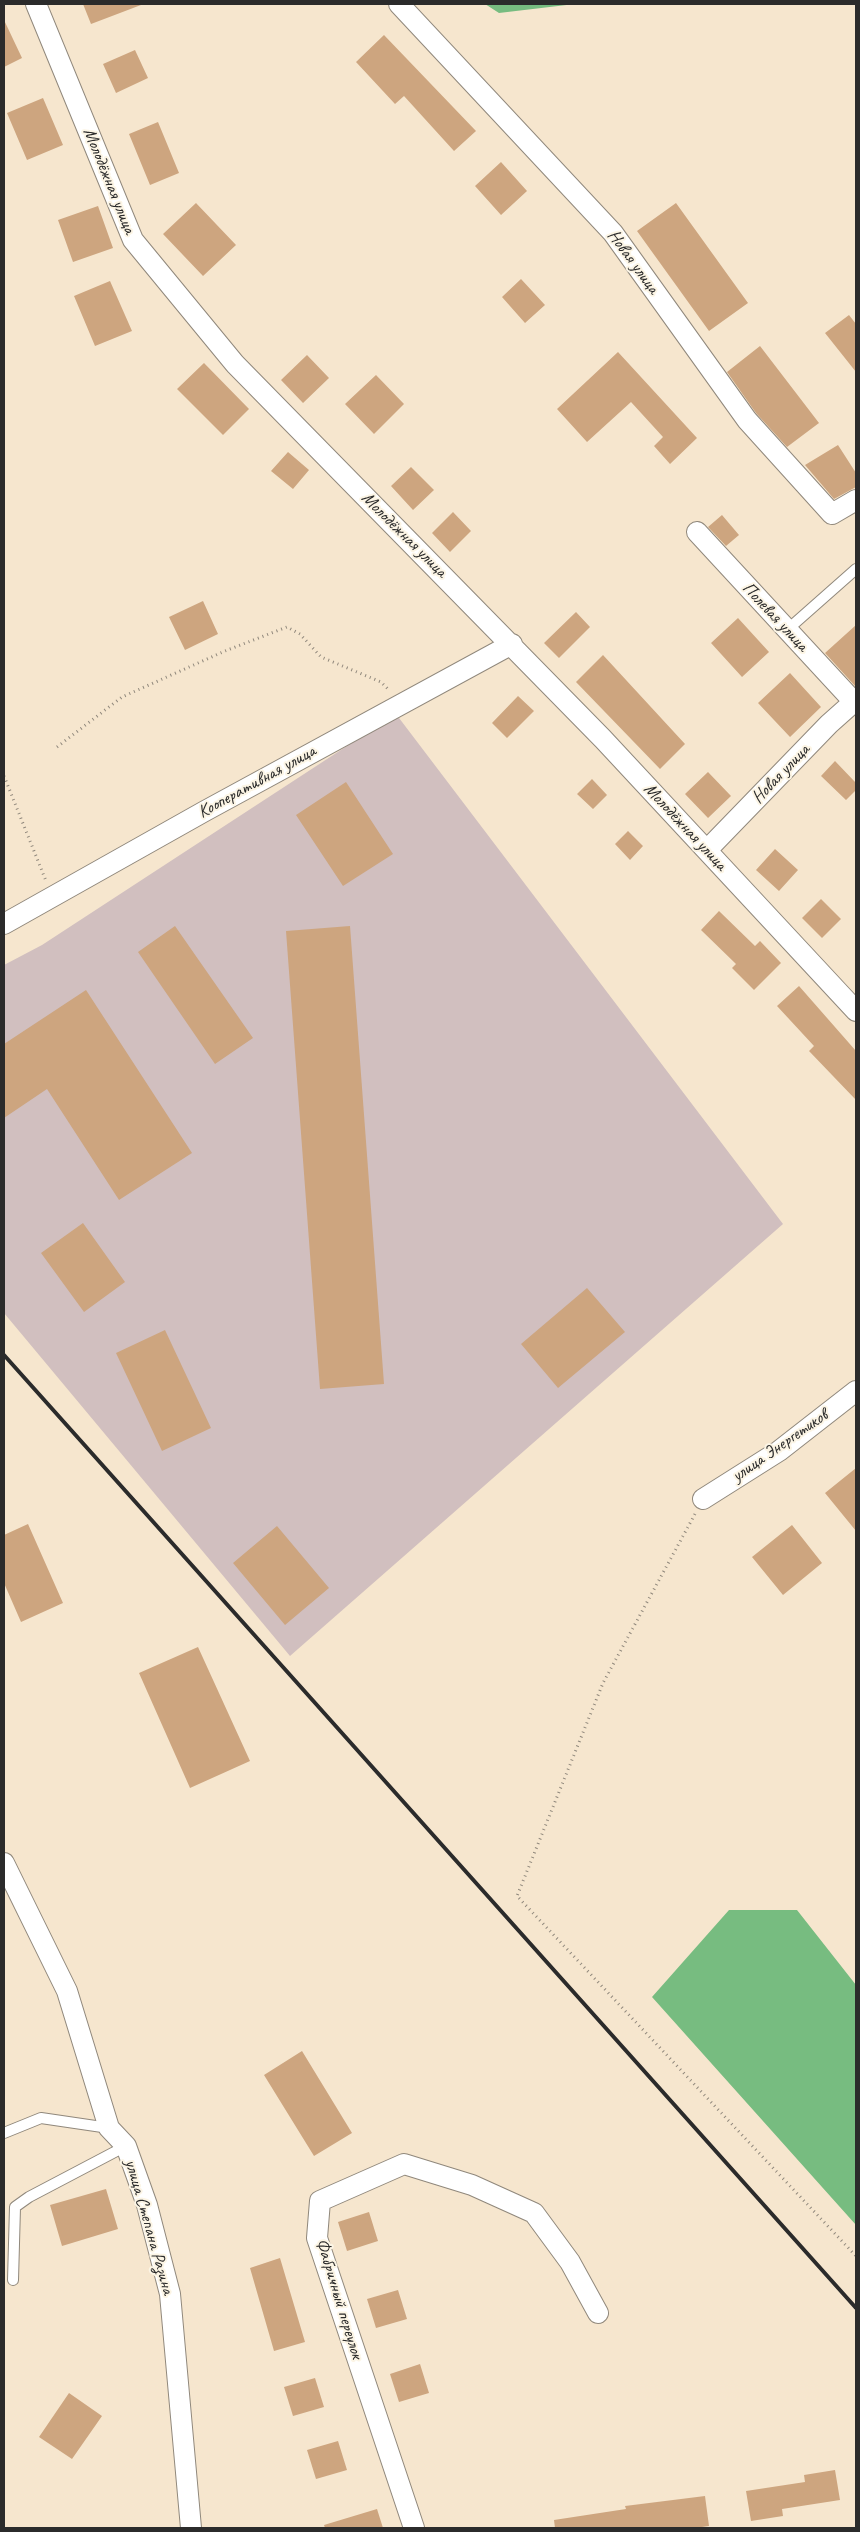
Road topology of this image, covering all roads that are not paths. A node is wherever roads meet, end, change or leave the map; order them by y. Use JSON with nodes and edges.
{"nodes":[{"id":1,"x":36,"y":4,"type":"edge"},
{"id":2,"x":399,"y":4,"type":"edge"},
{"id":3,"x":856,"y":500,"type":"edge"},
{"id":4,"x":697,"y":532,"type":"dead end"},
{"id":5,"x":856,"y":569,"type":"edge"},
{"id":6,"x":787,"y":630,"type":"junction"},
{"id":7,"x":512,"y":644,"type":"junction"},
{"id":8,"x":855,"y":701,"type":"edge"},
{"id":9,"x":707,"y":850,"type":"junction"},
{"id":10,"x":4,"y":924,"type":"edge"},
{"id":11,"x":856,"y":1011,"type":"edge"},
{"id":12,"x":856,"y":1392,"type":"edge"},
{"id":13,"x":703,"y":1499,"type":"road end"},
{"id":14,"x":4,"y":1863,"type":"edge"},
{"id":15,"x":109,"y":2128,"type":"junction"},
{"id":16,"x":4,"y":2133,"type":"edge"},
{"id":17,"x":126,"y":2146,"type":"junction"},
{"id":18,"x":13,"y":2280,"type":"dead end"},
{"id":19,"x":598,"y":2313,"type":"dead end"},
{"id":20,"x":192,"y":2528,"type":"edge"},
{"id":21,"x":414,"y":2528,"type":"edge"}],
"edges":[{"from":1,"to":7,"type":"street","name":"Молодёжная улица"},
{"from":2,"to":3,"type":"street","name":"Новая улица"},
{"from":4,"to":6,"type":"street","name":"Полевая улица"},
{"from":5,"to":6,"type":"lane"},
{"from":6,"to":8,"type":"street","name":"Полевая улица"},
{"from":7,"to":9,"type":"street","name":"Молодёжная улица"},
{"from":7,"to":10,"type":"street","name":"Кооперативная улица"},
{"from":8,"to":9,"type":"street","name":"Новая улица"},
{"from":9,"to":11,"type":"street","name":"Молодёжная улица"},
{"from":12,"to":13,"type":"street","name":"улица Энергетиков"},
{"from":14,"to":15,"type":"street","name":"улица Степана Разина"},
{"from":15,"to":16,"type":"lane"},
{"from":15,"to":17,"type":"street","name":"улица Степана Разина"},
{"from":17,"to":18,"type":"lane"},
{"from":17,"to":20,"type":"street","name":"улица Степана Разина"},
{"from":19,"to":21,"type":"street","name":"Фабричный переулок"}]}
